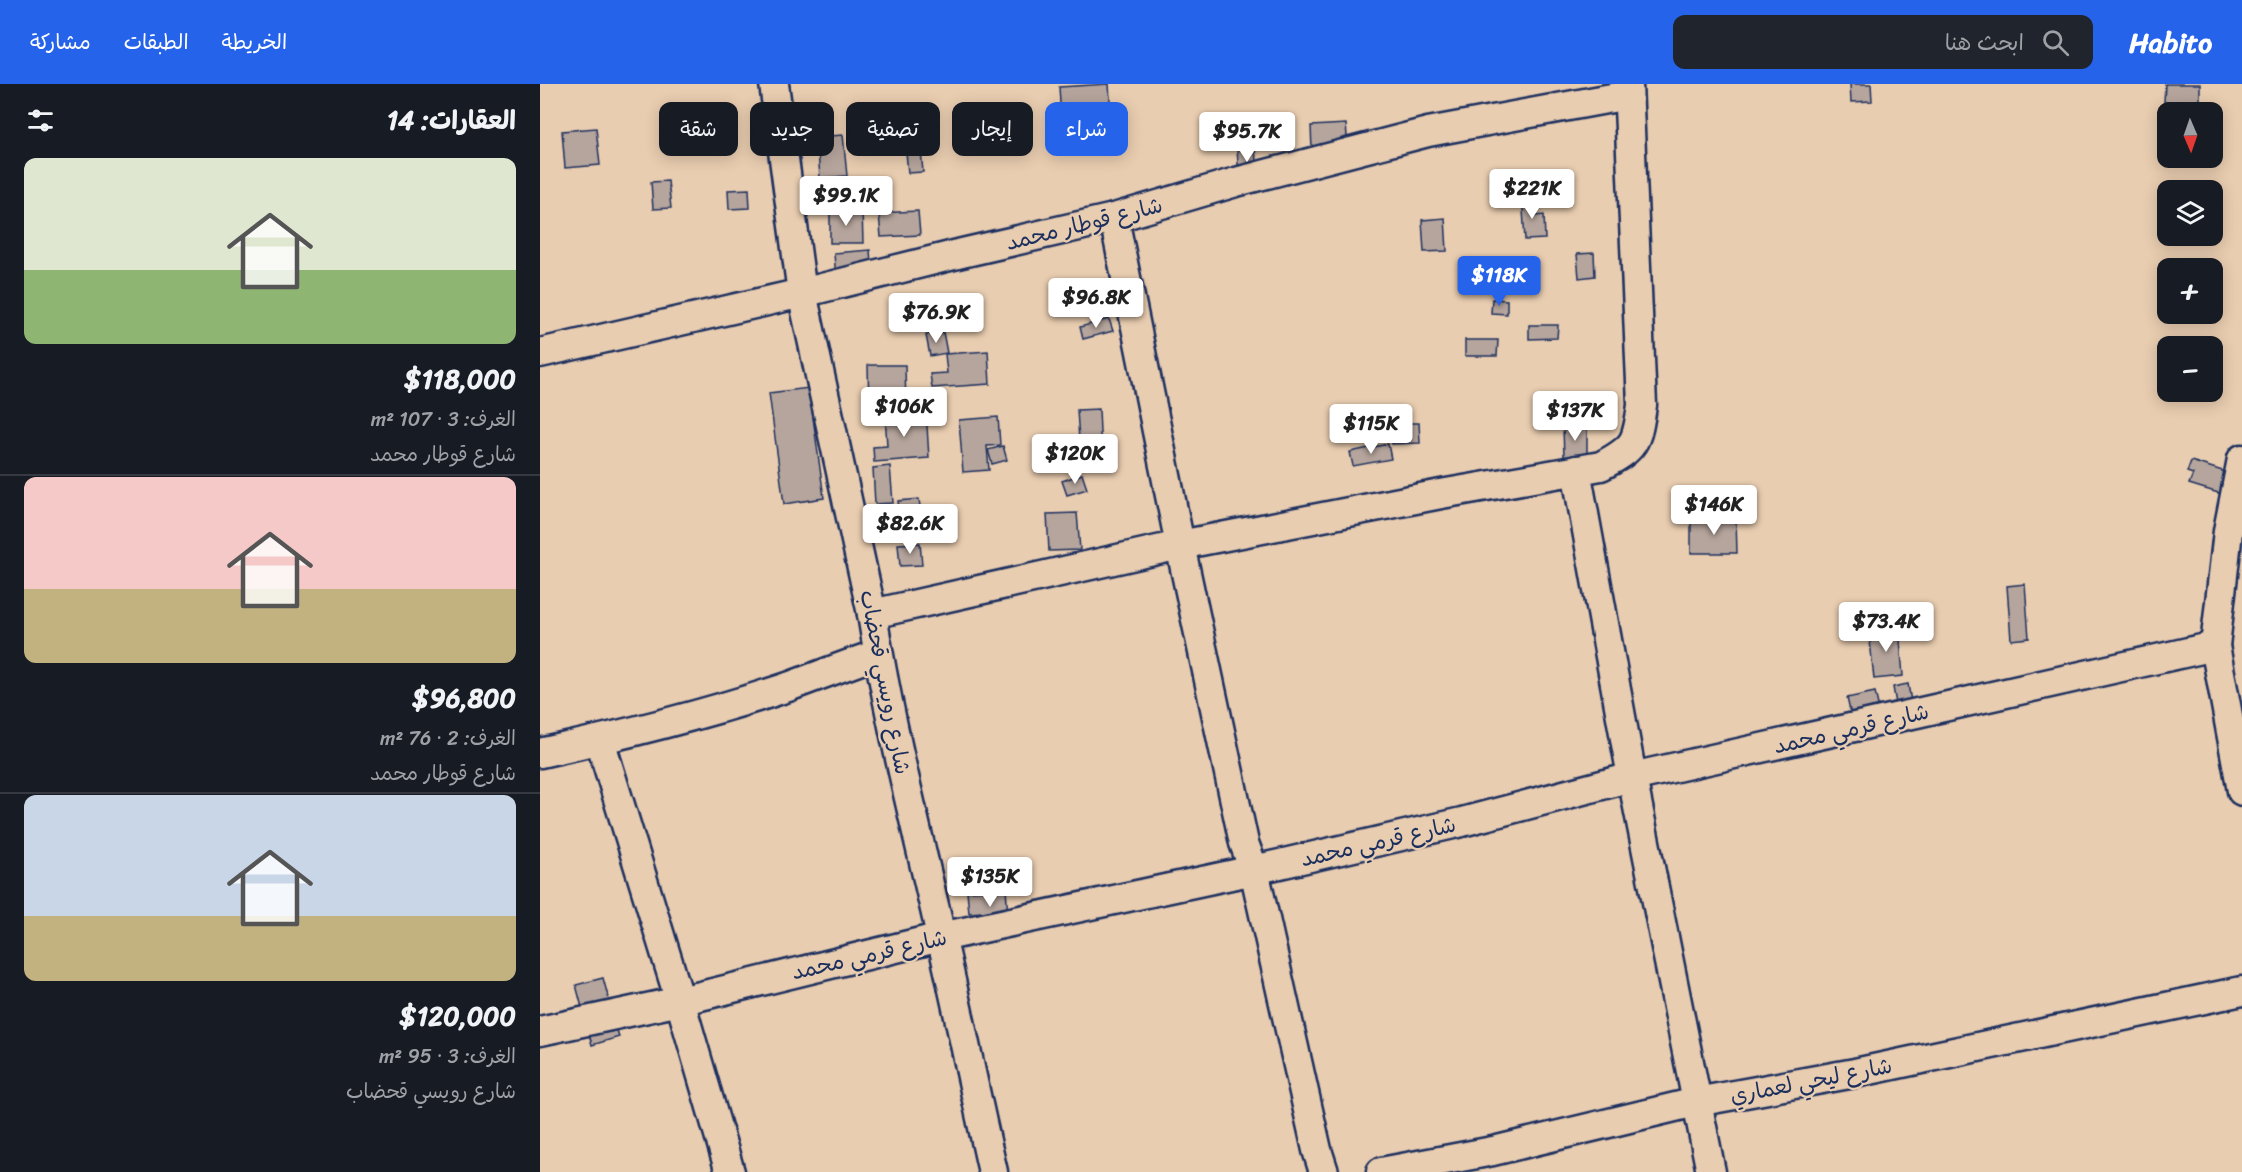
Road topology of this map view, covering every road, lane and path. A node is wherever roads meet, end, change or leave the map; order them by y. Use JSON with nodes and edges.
{"nodes":[{"id":1,"x":774,"y":84,"type":"edge"},
{"id":2,"x":1628,"y":89,"type":"edge"},
{"id":3,"x":1114,"y":218,"type":"junction"},
{"id":4,"x":802,"y":293,"type":"junction"},
{"id":5,"x":540,"y":353,"type":"edge"},
{"id":6,"x":2242,"y":459,"type":"edge"},
{"id":7,"x":1576,"y":470,"type":"junction"},
{"id":8,"x":1180,"y":545,"type":"junction"},
{"id":9,"x":873,"y":615,"type":"junction"},
{"id":10,"x":2215,"y":646,"type":"junction"},
{"id":11,"x":878,"y":654,"type":"junction"},
{"id":12,"x":600,"y":740,"type":"junction"},
{"id":13,"x":540,"y":753,"type":"edge"},
{"id":14,"x":1632,"y":777,"type":"junction"},
{"id":15,"x":2242,"y":791,"type":"edge"},
{"id":16,"x":1254,"y":870,"type":"junction"},
{"id":17,"x":941,"y":936,"type":"junction"},
{"id":18,"x":2242,"y":991,"type":"edge"},
{"id":19,"x":680,"y":1000,"type":"junction"},
{"id":20,"x":540,"y":1031,"type":"edge"},
{"id":21,"x":1696,"y":1102,"type":"junction"},
{"id":22,"x":730,"y":1172,"type":"edge"},
{"id":23,"x":993,"y":1172,"type":"edge"},
{"id":24,"x":1324,"y":1172,"type":"edge"},
{"id":25,"x":1381,"y":1172,"type":"edge"},
{"id":26,"x":1711,"y":1172,"type":"edge"}],
"edges":[{"from":1,"to":4,"type":"street","name":"شارع رويسي قحضاب"},
{"from":2,"to":3,"type":"street","name":"شارع قوطار محمد"},
{"from":2,"to":7,"type":"street"},
{"from":3,"to":4,"type":"street","name":"شارع قوطار محمد"},
{"from":3,"to":8,"type":"street"},
{"from":4,"to":5,"type":"street","name":"شارع قوطار محمد"},
{"from":4,"to":9,"type":"street","name":"شارع رويسي قحضاب"},
{"from":6,"to":10,"type":"street"},
{"from":7,"to":8,"type":"street"},
{"from":7,"to":14,"type":"street"},
{"from":8,"to":9,"type":"street"},
{"from":8,"to":16,"type":"street"},
{"from":9,"to":11,"type":"street","name":"شارع رويسي قحضاب"},
{"from":10,"to":14,"type":"street","name":"شارع قرمي محمد"},
{"from":10,"to":15,"type":"street"},
{"from":11,"to":12,"type":"street"},
{"from":11,"to":17,"type":"street","name":"شارع رويسي قحضاب"},
{"from":12,"to":13,"type":"street"},
{"from":12,"to":19,"type":"street"},
{"from":14,"to":16,"type":"street","name":"شارع قرمي محمد"},
{"from":14,"to":21,"type":"street"},
{"from":16,"to":17,"type":"street","name":"شارع قرمي محمد"},
{"from":16,"to":24,"type":"street"},
{"from":17,"to":19,"type":"street","name":"شارع قرمي محمد"},
{"from":17,"to":23,"type":"street","name":"شارع رويسي قحضاب"},
{"from":18,"to":21,"type":"street","name":"شارع ليحي لعماري"},
{"from":19,"to":20,"type":"street","name":"شارع قرمي محمد"},
{"from":19,"to":22,"type":"street"},
{"from":21,"to":25,"type":"street","name":"شارع ليحي لعماري"},
{"from":21,"to":26,"type":"street"}]}
